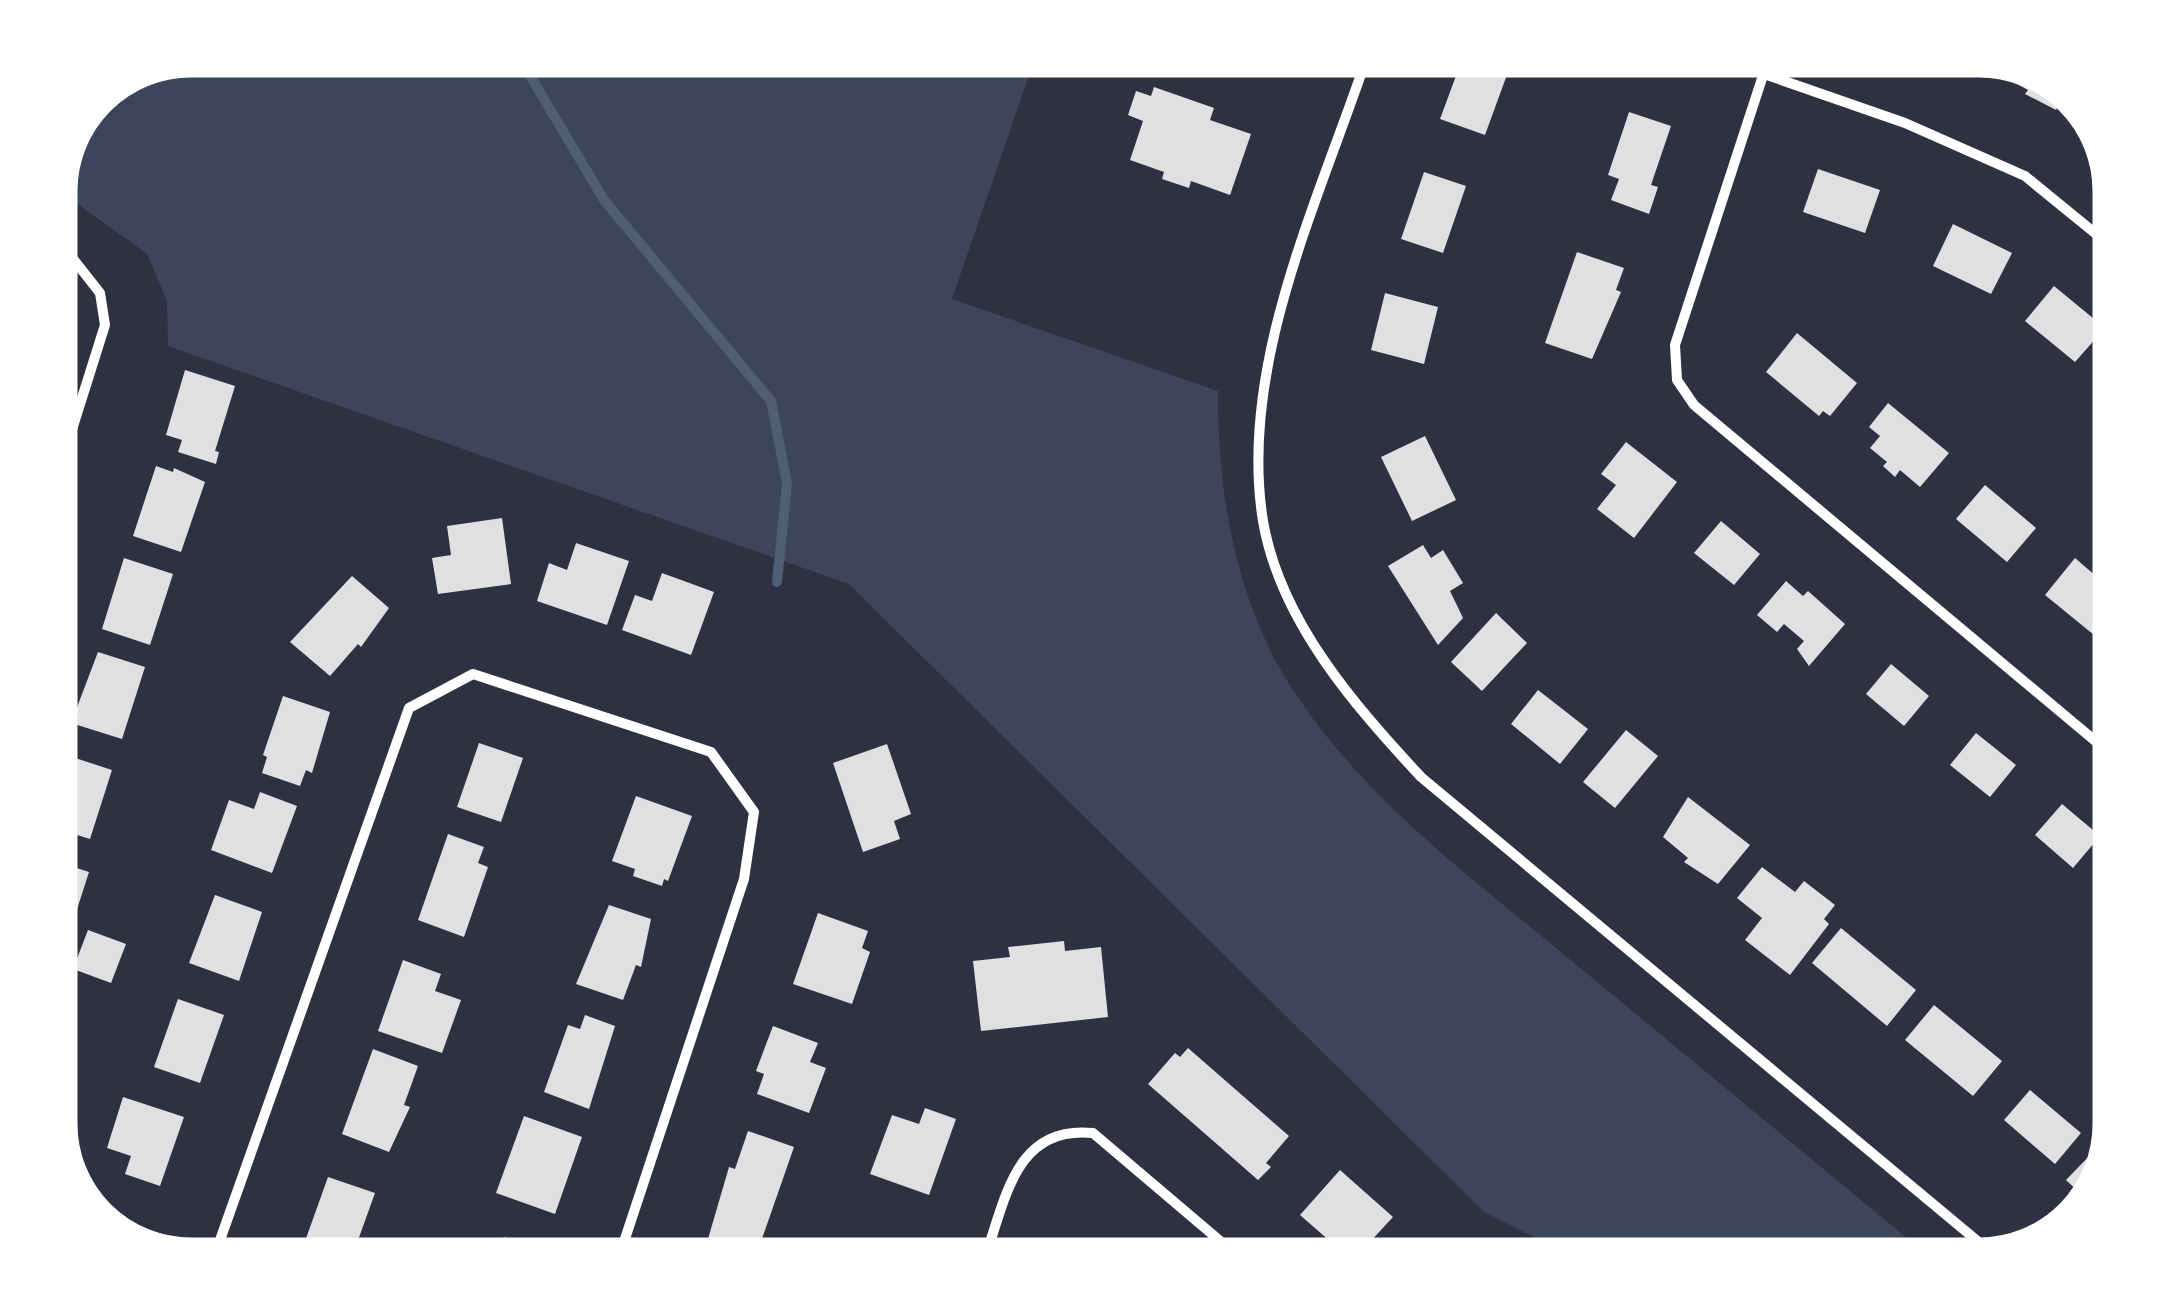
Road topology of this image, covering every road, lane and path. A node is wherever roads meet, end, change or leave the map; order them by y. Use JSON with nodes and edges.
{"nodes":[{"id":1,"x":1361,"y":75,"type":"edge"},
{"id":2,"x":1764,"y":75,"type":"edge"},
{"id":3,"x":1767,"y":75,"type":"edge"},
{"id":4,"x":2095,"y":233,"type":"edge"},
{"id":5,"x":75,"y":261,"type":"edge"},
{"id":6,"x":75,"y":420,"type":"edge"},
{"id":7,"x":2095,"y":741,"type":"edge"},
{"id":8,"x":220,"y":1240,"type":"edge"},
{"id":9,"x":625,"y":1240,"type":"edge"},
{"id":10,"x":992,"y":1240,"type":"edge"},
{"id":11,"x":1218,"y":1240,"type":"edge"},
{"id":12,"x":1976,"y":1240,"type":"edge"}],
"edges":[{"from":1,"to":12,"type":"street"},
{"from":2,"to":7,"type":"street"},
{"from":3,"to":4,"type":"street"},
{"from":5,"to":6,"type":"street"},
{"from":8,"to":9,"type":"street"},
{"from":10,"to":11,"type":"street"}]}
